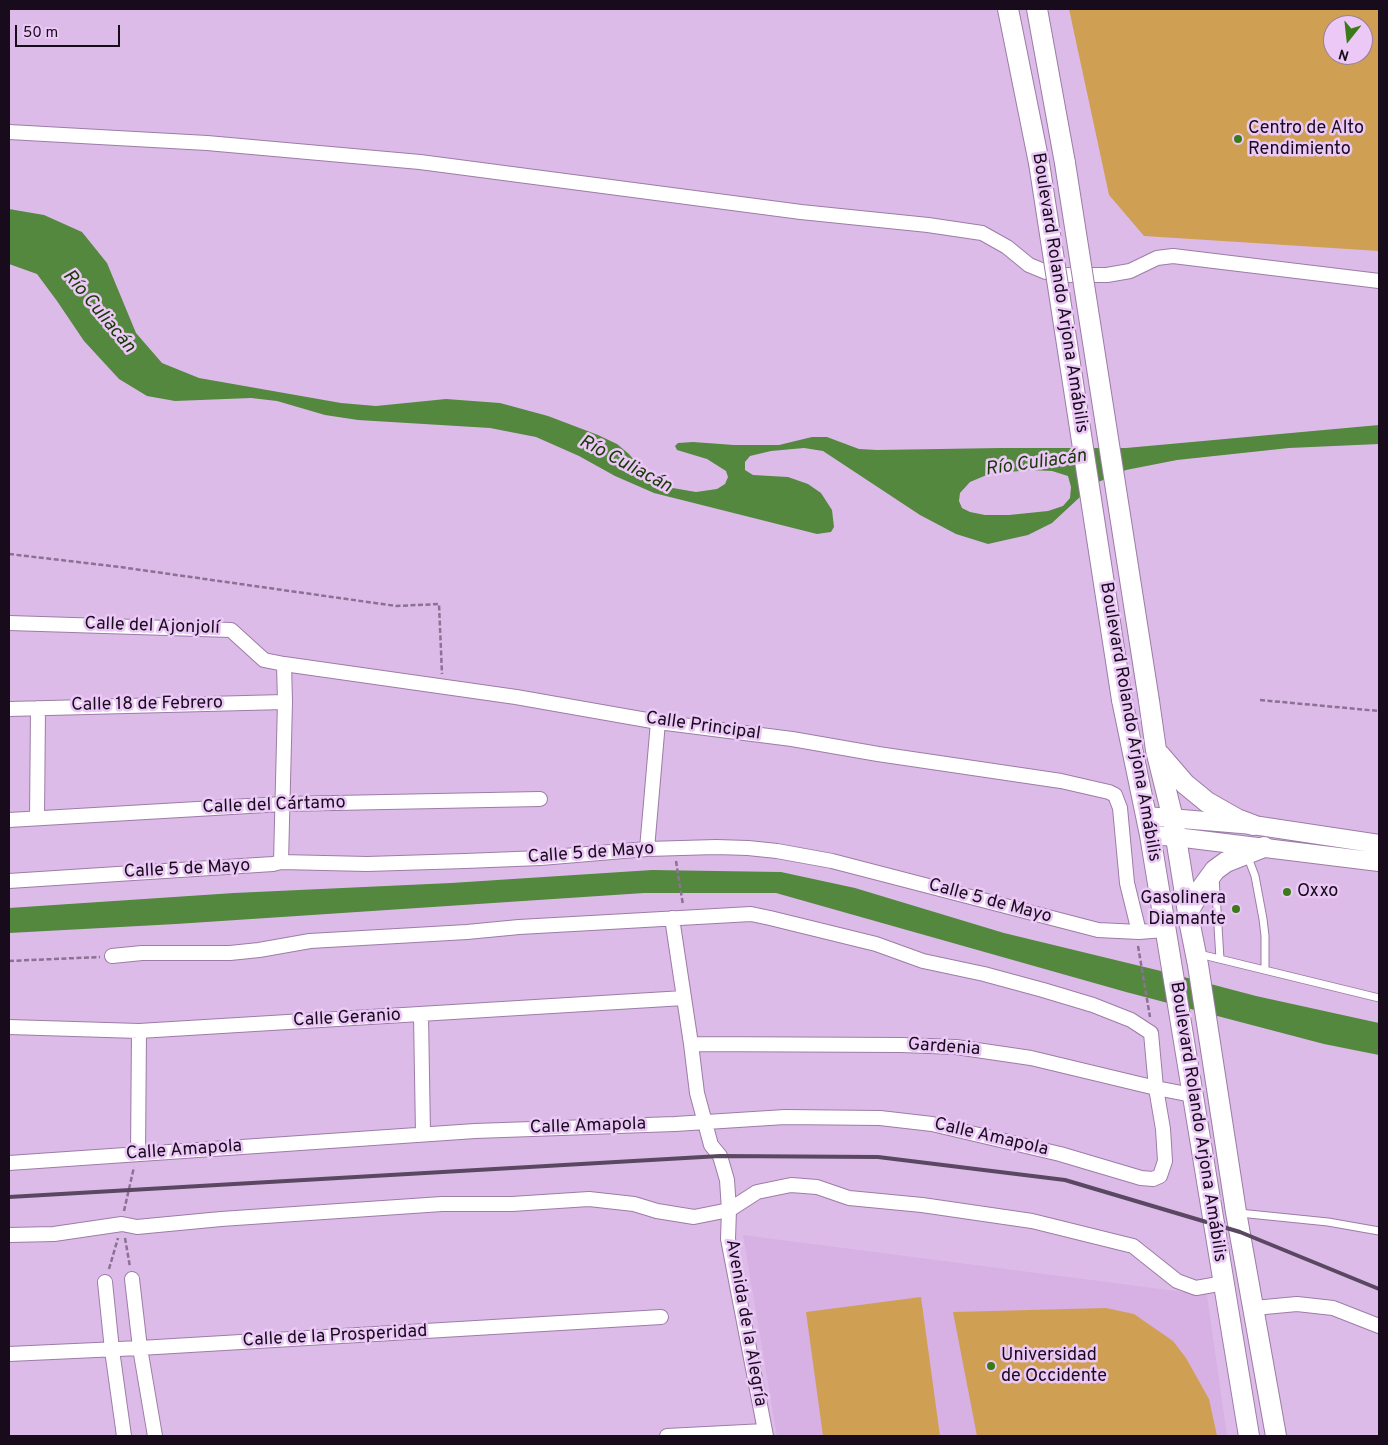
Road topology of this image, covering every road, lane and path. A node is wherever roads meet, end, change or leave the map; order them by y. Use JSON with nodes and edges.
{"nodes":[{"id":1,"x":1008,"y":9,"type":"edge"},
{"id":2,"x":1036,"y":9,"type":"edge"},
{"id":3,"x":9,"y":132,"type":"edge"},
{"id":4,"x":1379,"y":281,"type":"edge"},
{"id":5,"x":9,"y":554,"type":"edge"},
{"id":6,"x":9,"y":623,"type":"edge"},
{"id":7,"x":284,"y":664,"type":"junction"},
{"id":8,"x":442,"y":686,"type":"junction"},
{"id":9,"x":1260,"y":700,"type":"dead end"},
{"id":10,"x":285,"y":702,"type":"junction"},
{"id":11,"x":38,"y":708,"type":"junction"},
{"id":12,"x":9,"y":709,"type":"edge"},
{"id":13,"x":1379,"y":711,"type":"edge"},
{"id":14,"x":658,"y":722,"type":"junction"},
{"id":15,"x":1156,"y":750,"type":"junction"},
{"id":16,"x":540,"y":799,"type":"dead end"},
{"id":17,"x":283,"y":804,"type":"junction"},
{"id":18,"x":37,"y":818,"type":"junction"},
{"id":19,"x":9,"y":820,"type":"edge"},
{"id":20,"x":1252,"y":825,"type":"junction"},
{"id":21,"x":1148,"y":826,"type":"junction"},
{"id":22,"x":1174,"y":828,"type":"junction"},
{"id":23,"x":1282,"y":830,"type":"junction"},
{"id":24,"x":1379,"y":844,"type":"edge"},
{"id":25,"x":647,"y":849,"type":"junction"},
{"id":26,"x":1264,"y":850,"type":"junction"},
{"id":27,"x":281,"y":862,"type":"junction"},
{"id":28,"x":676,"y":862,"type":"dead end"},
{"id":29,"x":1379,"y":862,"type":"edge"},
{"id":30,"x":1215,"y":870,"type":"junction"},
{"id":31,"x":9,"y":881,"type":"edge"},
{"id":32,"x":684,"y":908,"type":"dead end"},
{"id":33,"x":1188,"y":912,"type":"junction"},
{"id":34,"x":672,"y":918,"type":"junction"},
{"id":35,"x":1164,"y":930,"type":"junction"},
{"id":36,"x":1139,"y":938,"type":"junction"},
{"id":37,"x":112,"y":956,"type":"joint"},
{"id":38,"x":1197,"y":959,"type":"junction"},
{"id":39,"x":1220,"y":959,"type":"junction"},
{"id":40,"x":9,"y":961,"type":"edge"},
{"id":41,"x":1265,"y":970,"type":"junction"},
{"id":42,"x":684,"y":998,"type":"junction"},
{"id":43,"x":1379,"y":998,"type":"edge"},
{"id":44,"x":421,"y":1015,"type":"junction"},
{"id":45,"x":1151,"y":1022,"type":"dead end"},
{"id":46,"x":9,"y":1027,"type":"edge"},
{"id":47,"x":139,"y":1031,"type":"junction"},
{"id":48,"x":691,"y":1044,"type":"junction"},
{"id":49,"x":1156,"y":1088,"type":"junction"},
{"id":50,"x":1192,"y":1094,"type":"junction"},
{"id":51,"x":704,"y":1122,"type":"junction"},
{"id":52,"x":423,"y":1134,"type":"junction"},
{"id":53,"x":138,"y":1154,"type":"junction"},
{"id":54,"x":9,"y":1163,"type":"edge"},
{"id":55,"x":729,"y":1210,"type":"junction"},
{"id":56,"x":1236,"y":1212,"type":"junction"},
{"id":57,"x":122,"y":1224,"type":"junction"},
{"id":58,"x":1379,"y":1231,"type":"edge"},
{"id":59,"x":9,"y":1236,"type":"edge"},
{"id":60,"x":132,"y":1278,"type":"joint"},
{"id":61,"x":105,"y":1282,"type":"dead end"},
{"id":62,"x":1224,"y":1283,"type":"junction"},
{"id":63,"x":1254,"y":1308,"type":"junction"},
{"id":64,"x":661,"y":1317,"type":"dead end"},
{"id":65,"x":1379,"y":1326,"type":"edge"},
{"id":66,"x":140,"y":1348,"type":"junction"},
{"id":67,"x":112,"y":1350,"type":"junction"},
{"id":68,"x":9,"y":1354,"type":"edge"},
{"id":69,"x":765,"y":1434,"type":"edge"},
{"id":70,"x":124,"y":1436,"type":"edge"},
{"id":71,"x":155,"y":1436,"type":"edge"},
{"id":72,"x":667,"y":1436,"type":"edge"},
{"id":73,"x":1249,"y":1436,"type":"edge"},
{"id":74,"x":1276,"y":1436,"type":"edge"}],
"edges":[{"from":1,"to":21,"type":"main road","name":"Boulevard Rolando Arjona Amábilis","bridge":true},
{"from":2,"to":15,"type":"main road","name":"Boulevard Rolando Arjona Amábilis","bridge":true},
{"from":3,"to":4,"type":"street"},
{"from":5,"to":8,"type":"path"},
{"from":6,"to":7,"type":"street","name":"Calle del Ajonjolí"},
{"from":7,"to":8,"type":"street","name":"Calle Principal"},
{"from":7,"to":10,"type":"street"},
{"from":8,"to":14,"type":"street","name":"Calle Principal"},
{"from":9,"to":13,"type":"path"},
{"from":10,"to":11,"type":"street","name":"Calle 18 de Febrero"},
{"from":10,"to":17,"type":"street"},
{"from":11,"to":12,"type":"street","name":"Calle 18 de Febrero"},
{"from":11,"to":18,"type":"street"},
{"from":14,"to":25,"type":"street"},
{"from":14,"to":36,"type":"street","name":"Calle Principal"},
{"from":15,"to":20,"type":"main road"},
{"from":15,"to":22,"type":"main road","name":"Boulevard Rolando Arjona Amábilis"},
{"from":16,"to":17,"type":"street","name":"Calle del Cártamo"},
{"from":17,"to":18,"type":"street","name":"Calle del Cártamo"},
{"from":17,"to":27,"type":"street"},
{"from":18,"to":19,"type":"street","name":"Calle del Cártamo"},
{"from":20,"to":22,"type":"street"},
{"from":20,"to":23,"type":"street"},
{"from":21,"to":22,"type":"street"},
{"from":21,"to":35,"type":"main road","name":"Boulevard Rolando Arjona Amábilis"},
{"from":22,"to":26,"type":"street"},
{"from":22,"to":33,"type":"main road","name":"Boulevard Rolando Arjona Amábilis"},
{"from":23,"to":24,"type":"street"},
{"from":23,"to":26,"type":"street"},
{"from":25,"to":27,"type":"street","name":"Calle 5 de Mayo"},
{"from":25,"to":36,"type":"street","name":"Calle 5 de Mayo"},
{"from":26,"to":29,"type":"street"},
{"from":26,"to":30,"type":"main road"},
{"from":26,"to":41,"type":"lane"},
{"from":27,"to":31,"type":"street","name":"Calle 5 de Mayo"},
{"from":28,"to":32,"type":"path"},
{"from":30,"to":33,"type":"main road"},
{"from":30,"to":39,"type":"lane"},
{"from":33,"to":38,"type":"main road","name":"Boulevard Rolando Arjona Amábilis"},
{"from":34,"to":37,"type":"street"},
{"from":34,"to":42,"type":"street","name":"Avenida de la Alegría"},
{"from":34,"to":49,"type":"street"},
{"from":35,"to":36,"type":"street","name":"Calle 5 de Mayo"},
{"from":35,"to":50,"type":"main road","name":"Boulevard Rolando Arjona Amábilis"},
{"from":36,"to":45,"type":"path"},
{"from":37,"to":40,"type":"path"},
{"from":38,"to":39,"type":"lane"},
{"from":38,"to":56,"type":"main road","name":"Boulevard Rolando Arjona Amábilis"},
{"from":39,"to":41,"type":"lane"},
{"from":41,"to":43,"type":"lane"},
{"from":42,"to":44,"type":"street","name":"Calle Geranio"},
{"from":42,"to":48,"type":"street","name":"Avenida de la Alegría"},
{"from":44,"to":47,"type":"street","name":"Calle Geranio"},
{"from":44,"to":52,"type":"street"},
{"from":46,"to":47,"type":"street","name":"Calle Geranio"},
{"from":47,"to":53,"type":"street"},
{"from":48,"to":49,"type":"street","name":"Gardenia"},
{"from":48,"to":51,"type":"street","name":"Avenida de la Alegría"},
{"from":49,"to":50,"type":"street","name":"Gardenia"},
{"from":49,"to":51,"type":"street","name":"Calle Amapola"},
{"from":50,"to":62,"type":"main road","name":"Boulevard Rolando Arjona Amábilis"},
{"from":51,"to":52,"type":"street","name":"Calle Amapola"},
{"from":51,"to":55,"type":"street","name":"Avenida de la Alegría"},
{"from":52,"to":53,"type":"street","name":"Calle Amapola"},
{"from":53,"to":54,"type":"street","name":"Calle Amapola"},
{"from":55,"to":57,"type":"street"},
{"from":55,"to":62,"type":"street"},
{"from":55,"to":69,"type":"street","name":"Avenida de la Alegría"},
{"from":56,"to":58,"type":"lane"},
{"from":56,"to":63,"type":"main road","name":"Boulevard Rolando Arjona Amábilis"},
{"from":57,"to":59,"type":"street"},
{"from":57,"to":60,"type":"path"},
{"from":60,"to":66,"type":"street"},
{"from":61,"to":67,"type":"street"},
{"from":62,"to":73,"type":"main road","name":"Boulevard Rolando Arjona Amábilis"},
{"from":63,"to":65,"type":"street"},
{"from":63,"to":74,"type":"main road","name":"Boulevard Rolando Arjona Amábilis"},
{"from":64,"to":66,"type":"street","name":"Calle de la Prosperidad"},
{"from":66,"to":67,"type":"street","name":"Calle de la Prosperidad"},
{"from":66,"to":71,"type":"street"},
{"from":67,"to":68,"type":"street","name":"Calle de la Prosperidad"},
{"from":67,"to":70,"type":"street"},
{"from":69,"to":72,"type":"street"}]}
